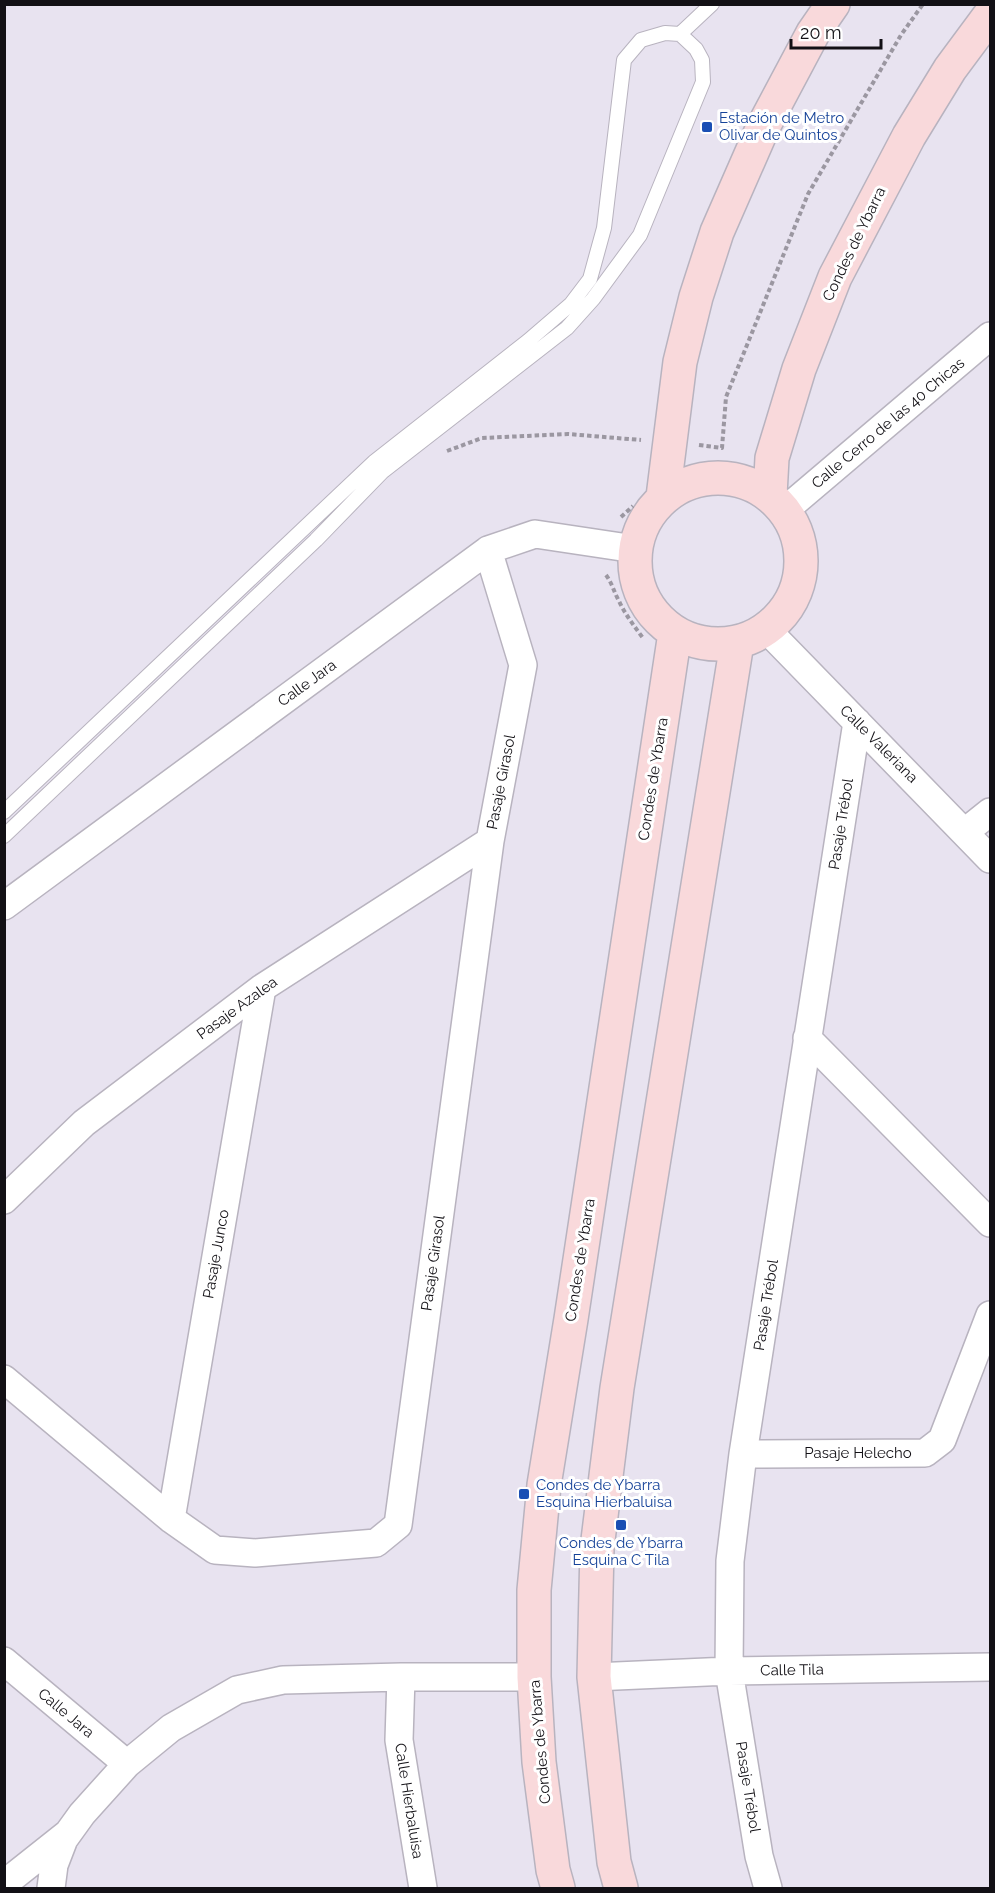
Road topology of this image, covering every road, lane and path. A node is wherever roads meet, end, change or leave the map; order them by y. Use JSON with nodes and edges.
{"nodes":[{"id":1,"x":712,"y":4,"type":"edge"},
{"id":2,"x":833,"y":4,"type":"edge"},
{"id":3,"x":923,"y":4,"type":"edge"},
{"id":4,"x":990,"y":15,"type":"edge"},
{"id":5,"x":680,"y":34,"type":"junction"},
{"id":6,"x":990,"y":336,"type":"edge"},
{"id":7,"x":669,"y":442,"type":"junction"},
{"id":8,"x":441,"y":454,"type":"dead end"},
{"id":9,"x":663,"y":497,"type":"junction"},
{"id":10,"x":778,"y":503,"type":"junction"},
{"id":11,"x":635,"y":549,"type":"junction"},
{"id":12,"x":488,"y":550,"type":"junction"},
{"id":13,"x":767,"y":630,"type":"junction"},
{"id":14,"x":675,"y":633,"type":"junction"},
{"id":15,"x":737,"y":643,"type":"junction"},
{"id":16,"x":857,"y":722,"type":"junction"},
{"id":17,"x":4,"y":812,"type":"edge"},
{"id":18,"x":990,"y":812,"type":"edge"},
{"id":19,"x":965,"y":832,"type":"junction"},
{"id":20,"x":4,"y":836,"type":"edge"},
{"id":21,"x":490,"y":841,"type":"junction"},
{"id":22,"x":990,"y":859,"type":"edge"},
{"id":23,"x":4,"y":906,"type":"edge"},
{"id":24,"x":262,"y":988,"type":"junction"},
{"id":25,"x":807,"y":1038,"type":"junction"},
{"id":26,"x":4,"y":1200,"type":"edge"},
{"id":27,"x":990,"y":1223,"type":"edge"},
{"id":28,"x":990,"y":1315,"type":"edge"},
{"id":29,"x":4,"y":1378,"type":"edge"},
{"id":30,"x":743,"y":1454,"type":"junction"},
{"id":31,"x":171,"y":1519,"type":"junction"},
{"id":32,"x":4,"y":1661,"type":"edge"},
{"id":33,"x":990,"y":1667,"type":"edge"},
{"id":34,"x":729,"y":1671,"type":"junction"},
{"id":35,"x":401,"y":1677,"type":"junction"},
{"id":36,"x":534,"y":1677,"type":"junction"},
{"id":37,"x":594,"y":1677,"type":"junction"},
{"id":38,"x":127,"y":1764,"type":"junction"},
{"id":39,"x":70,"y":1832,"type":"junction"},
{"id":40,"x":4,"y":1884,"type":"edge"},
{"id":41,"x":51,"y":1888,"type":"edge"},
{"id":42,"x":423,"y":1888,"type":"edge"},
{"id":43,"x":558,"y":1888,"type":"edge"},
{"id":44,"x":621,"y":1888,"type":"edge"},
{"id":45,"x":768,"y":1888,"type":"edge"}],
"edges":[{"from":1,"to":5,"type":"lane"},
{"from":2,"to":7,"type":"main road"},
{"from":3,"to":7,"type":"path"},
{"from":4,"to":10,"type":"main road","name":"Condes de Ybarra"},
{"from":5,"to":17,"type":"lane"},
{"from":5,"to":20,"type":"lane"},
{"from":6,"to":10,"type":"street","name":"Calle Cerro de las 40 Chicas"},
{"from":7,"to":8,"type":"path"},
{"from":7,"to":9,"type":"main road"},
{"from":9,"to":10,"type":"main road"},
{"from":9,"to":11,"type":"main road"},
{"from":10,"to":13,"type":"main road"},
{"from":11,"to":12,"type":"street","name":"Calle Jara"},
{"from":11,"to":14,"type":"main road"},
{"from":12,"to":21,"type":"street","name":"Pasaje Girasol"},
{"from":12,"to":23,"type":"street","name":"Calle Jara"},
{"from":13,"to":15,"type":"main road"},
{"from":13,"to":16,"type":"street","name":"Calle Valeriana"},
{"from":14,"to":15,"type":"main road"},
{"from":14,"to":36,"type":"main road","name":"Condes de Ybarra"},
{"from":15,"to":37,"type":"main road"},
{"from":16,"to":19,"type":"street","name":"Calle Valeriana"},
{"from":16,"to":25,"type":"street","name":"Pasaje Trébol"},
{"from":18,"to":19,"type":"street"},
{"from":19,"to":22,"type":"street","name":"Calle Valeriana"},
{"from":21,"to":24,"type":"street","name":"Pasaje Azalea"},
{"from":21,"to":31,"type":"street","name":"Pasaje Girasol"},
{"from":24,"to":26,"type":"street","name":"Pasaje Azalea"},
{"from":24,"to":31,"type":"street","name":"Pasaje Junco"},
{"from":25,"to":27,"type":"street"},
{"from":25,"to":30,"type":"street","name":"Pasaje Trébol"},
{"from":28,"to":30,"type":"street","name":"Pasaje Helecho"},
{"from":29,"to":31,"type":"street","name":"Pasaje Girasol"},
{"from":30,"to":34,"type":"street","name":"Pasaje Trébol"},
{"from":32,"to":38,"type":"street","name":"Calle Jara"},
{"from":33,"to":34,"type":"street","name":"Calle Tila"},
{"from":34,"to":37,"type":"street","name":"Calle Tila"},
{"from":34,"to":45,"type":"street","name":"Pasaje Trébol"},
{"from":35,"to":36,"type":"street"},
{"from":35,"to":38,"type":"street"},
{"from":35,"to":42,"type":"street","name":"Calle Hierbaluisa"},
{"from":36,"to":43,"type":"main road","name":"Condes de Ybarra"},
{"from":37,"to":44,"type":"main road"},
{"from":38,"to":39,"type":"street"},
{"from":39,"to":40,"type":"street"},
{"from":39,"to":41,"type":"street"}]}
